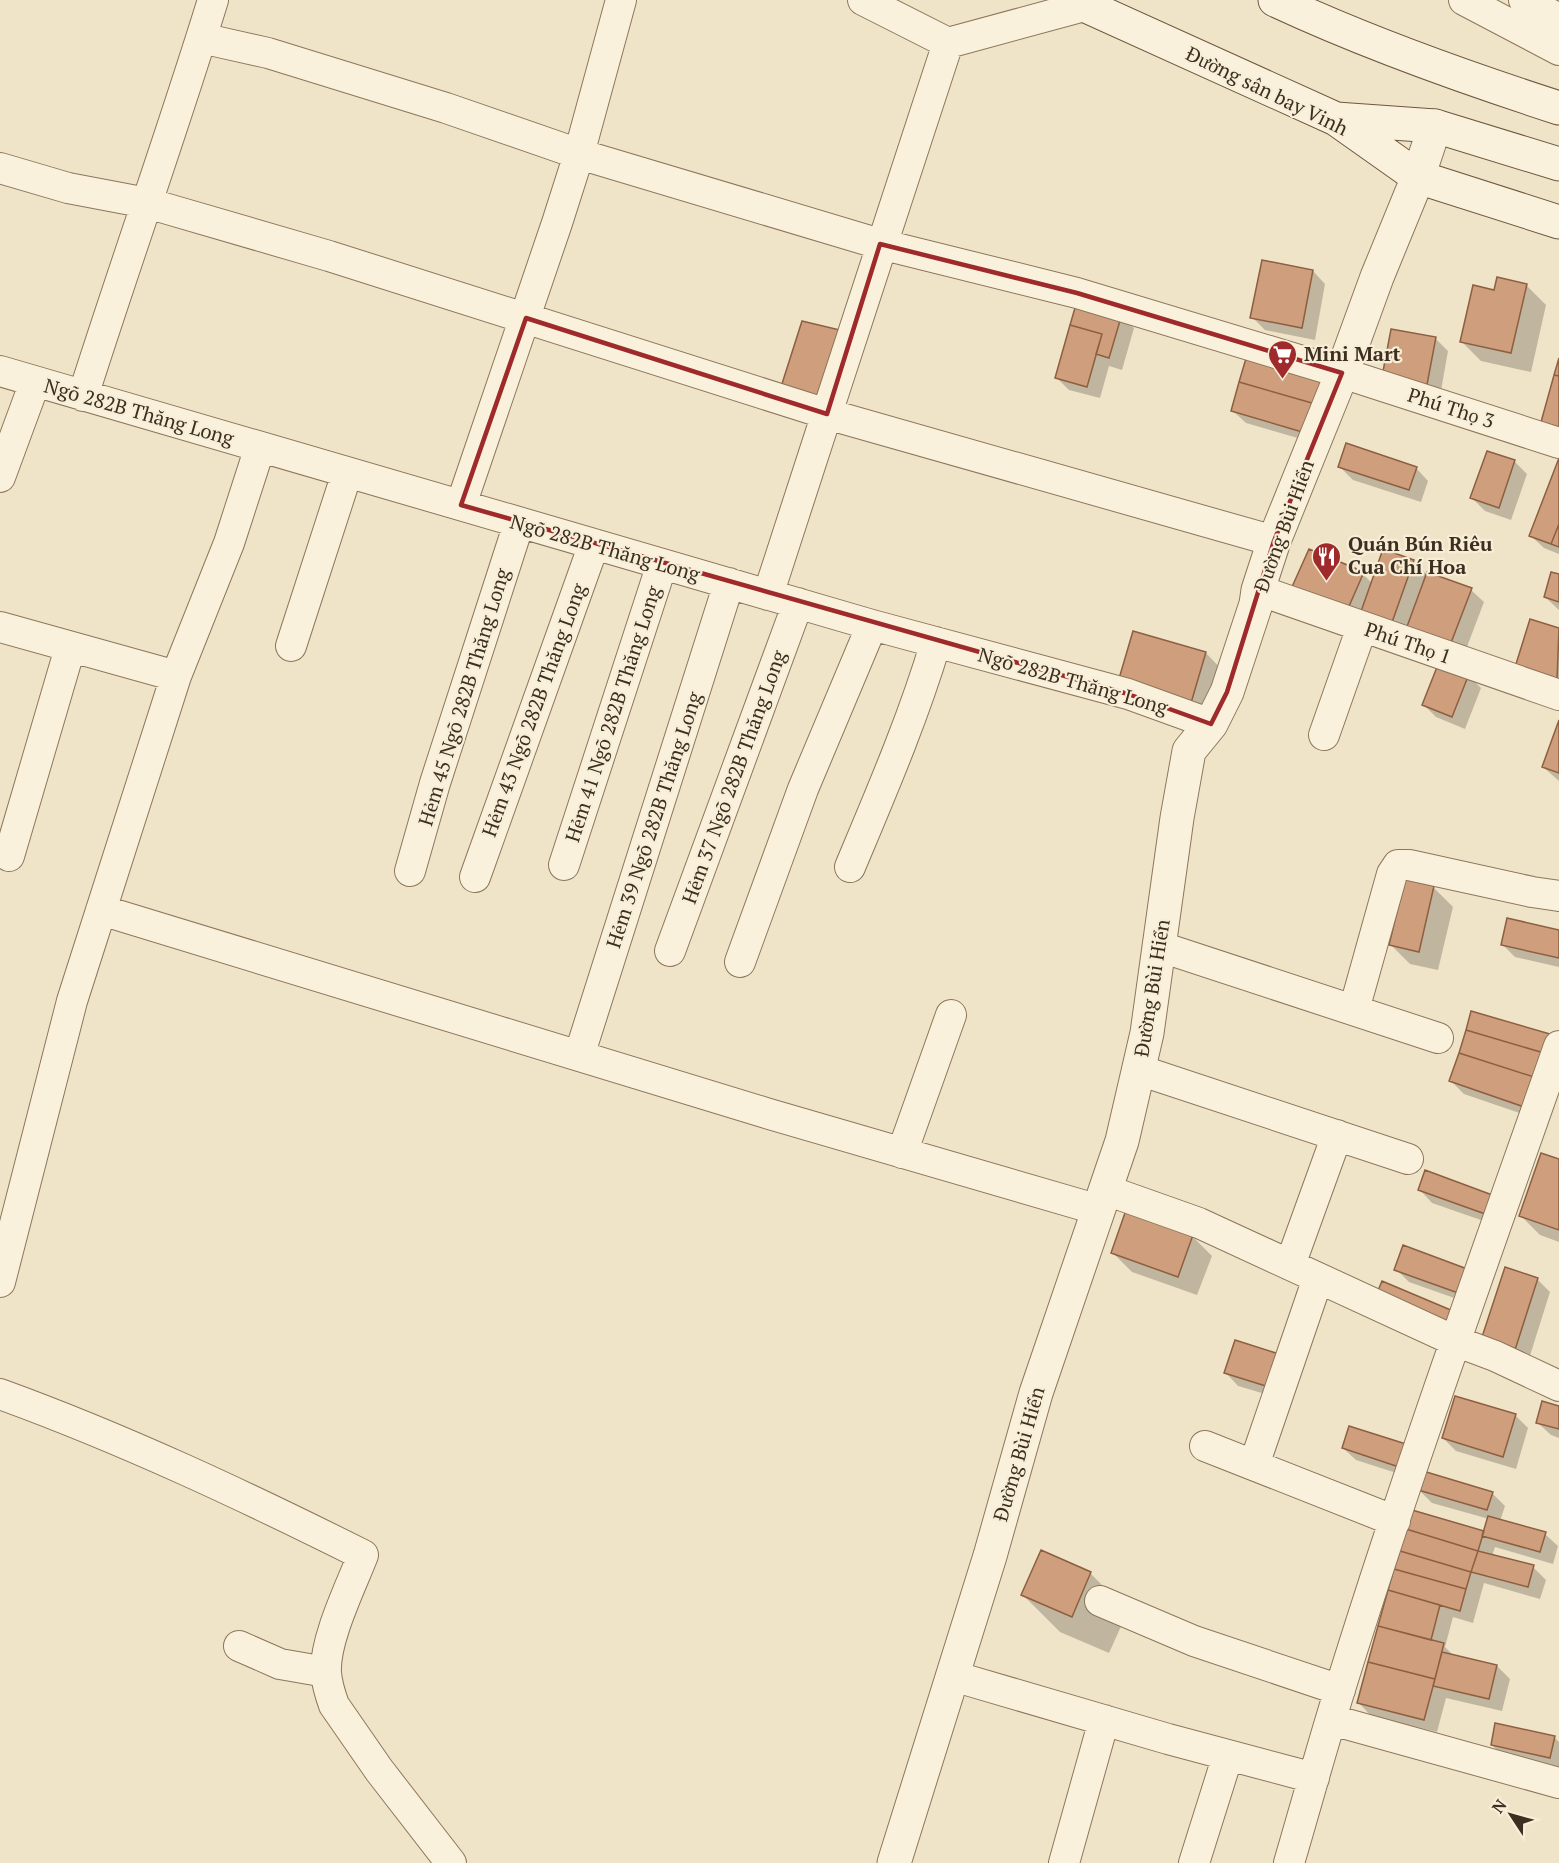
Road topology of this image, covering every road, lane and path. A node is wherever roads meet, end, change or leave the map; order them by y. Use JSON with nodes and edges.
{"nodes":[{"id":1,"x":213,"y":0,"type":"edge"},
{"id":2,"x":621,"y":0,"type":"edge"},
{"id":3,"x":863,"y":0,"type":"edge"},
{"id":4,"x":1275,"y":0,"type":"edge"},
{"id":5,"x":1464,"y":0,"type":"edge"},
{"id":6,"x":1524,"y":0,"type":"edge"},
{"id":7,"x":1078,"y":3,"type":"edge"},
{"id":8,"x":1559,"y":19,"type":"edge"},
{"id":9,"x":201,"y":38,"type":"junction"},
{"id":10,"x":948,"y":43,"type":"junction"},
{"id":11,"x":1559,"y":50,"type":"edge"},
{"id":12,"x":1559,"y":108,"type":"edge"},
{"id":13,"x":1336,"y":119,"type":"junction"},
{"id":14,"x":1435,"y":126,"type":"junction"},
{"id":15,"x":579,"y":154,"type":"junction"},
{"id":16,"x":1559,"y":164,"type":"edge"},
{"id":17,"x":0,"y":168,"type":"edge"},
{"id":18,"x":1418,"y":177,"type":"junction"},
{"id":19,"x":147,"y":203,"type":"junction"},
{"id":20,"x":1559,"y":222,"type":"edge"},
{"id":21,"x":880,"y":244,"type":"junction"},
{"id":22,"x":526,"y":318,"type":"junction"},
{"id":23,"x":0,"y":371,"type":"edge"},
{"id":24,"x":1342,"y":373,"type":"junction"},
{"id":25,"x":34,"y":382,"type":"junction"},
{"id":26,"x":83,"y":396,"type":"junction"},
{"id":27,"x":827,"y":414,"type":"junction"},
{"id":28,"x":1559,"y":443,"type":"edge"},
{"id":29,"x":260,"y":447,"type":"junction"},
{"id":30,"x":347,"y":473,"type":"junction"},
{"id":31,"x":0,"y":477,"type":"edge"},
{"id":32,"x":461,"y":506,"type":"junction"},
{"id":33,"x":519,"y":523,"type":"junction"},
{"id":34,"x":1274,"y":541,"type":"junction"},
{"id":35,"x":594,"y":544,"type":"junction"},
{"id":36,"x":662,"y":564,"type":"junction"},
{"id":37,"x":729,"y":583,"type":"junction"},
{"id":38,"x":1258,"y":590,"type":"junction"},
{"id":39,"x":768,"y":595,"type":"junction"},
{"id":40,"x":798,"y":603,"type":"junction"},
{"id":41,"x":872,"y":625,"type":"junction"},
{"id":42,"x":0,"y":627,"type":"edge"},
{"id":43,"x":1362,"y":627,"type":"junction"},
{"id":44,"x":936,"y":642,"type":"junction"},
{"id":45,"x":291,"y":646,"type":"dead end"},
{"id":46,"x":70,"y":648,"type":"junction"},
{"id":47,"x":176,"y":676,"type":"junction"},
{"id":48,"x":1559,"y":695,"type":"edge"},
{"id":49,"x":1210,"y":724,"type":"junction"},
{"id":50,"x":1324,"y":735,"type":"dead end"},
{"id":51,"x":9,"y":856,"type":"dead end"},
{"id":52,"x":564,"y":865,"type":"dead end"},
{"id":53,"x":850,"y":867,"type":"dead end"},
{"id":54,"x":410,"y":872,"type":"dead end"},
{"id":55,"x":475,"y":877,"type":"dead end"},
{"id":56,"x":1559,"y":896,"type":"edge"},
{"id":57,"x":101,"y":910,"type":"junction"},
{"id":58,"x":1158,"y":946,"type":"junction"},
{"id":59,"x":670,"y":951,"type":"dead end"},
{"id":60,"x":740,"y":962,"type":"dead end"},
{"id":61,"x":1354,"y":1011,"type":"junction"},
{"id":62,"x":951,"y":1015,"type":"dead end"},
{"id":63,"x":1438,"y":1038,"type":"dead end"},
{"id":64,"x":1559,"y":1046,"type":"edge"},
{"id":65,"x":579,"y":1056,"type":"junction"},
{"id":66,"x":1139,"y":1070,"type":"junction"},
{"id":67,"x":1336,"y":1135,"type":"junction"},
{"id":68,"x":902,"y":1153,"type":"junction"},
{"id":69,"x":1408,"y":1159,"type":"dead end"},
{"id":70,"x":1102,"y":1200,"type":"junction"},
{"id":71,"x":1290,"y":1265,"type":"junction"},
{"id":72,"x":1318,"y":1278,"type":"junction"},
{"id":73,"x":0,"y":1282,"type":"edge"},
{"id":74,"x":1455,"y":1341,"type":"junction"},
{"id":75,"x":1559,"y":1386,"type":"edge"},
{"id":76,"x":0,"y":1394,"type":"edge"},
{"id":77,"x":1205,"y":1446,"type":"dead end"},
{"id":78,"x":1254,"y":1465,"type":"junction"},
{"id":79,"x":1395,"y":1521,"type":"junction"},
{"id":80,"x":1100,"y":1601,"type":"dead end"},
{"id":81,"x":239,"y":1646,"type":"dead end"},
{"id":82,"x":326,"y":1672,"type":"junction"},
{"id":83,"x":953,"y":1676,"type":"junction"},
{"id":84,"x":1340,"y":1690,"type":"junction"},
{"id":85,"x":1104,"y":1720,"type":"junction"},
{"id":86,"x":1332,"y":1720,"type":"junction"},
{"id":87,"x":1228,"y":1755,"type":"junction"},
{"id":88,"x":1314,"y":1778,"type":"junction"},
{"id":89,"x":1559,"y":1783,"type":"edge"},
{"id":90,"x":451,"y":1863,"type":"edge"},
{"id":91,"x":894,"y":1863,"type":"edge"},
{"id":92,"x":1064,"y":1863,"type":"edge"},
{"id":93,"x":1194,"y":1863,"type":"edge"},
{"id":94,"x":1289,"y":1863,"type":"edge"}],
"edges":[{"from":1,"to":9,"type":"street"},
{"from":2,"to":15,"type":"street"},
{"from":3,"to":10,"type":"street"},
{"from":4,"to":12,"type":"street"},
{"from":5,"to":11,"type":"street"},
{"from":6,"to":8,"type":"street"},
{"from":7,"to":10,"type":"street"},
{"from":7,"to":13,"type":"street","name":"Đường sân bay Vinh"},
{"from":9,"to":15,"type":"street","name":"Phú Thọ 3"},
{"from":9,"to":19,"type":"street"},
{"from":10,"to":21,"type":"street"},
{"from":13,"to":14,"type":"street"},
{"from":13,"to":18,"type":"street","name":"Đường sân bay Vinh"},
{"from":14,"to":16,"type":"street"},
{"from":14,"to":18,"type":"street","name":"Đường Bùi Hiển"},
{"from":15,"to":21,"type":"street","name":"Phú Thọ 3"},
{"from":15,"to":22,"type":"street"},
{"from":17,"to":19,"type":"street"},
{"from":18,"to":20,"type":"street","name":"Đường sân bay Vinh"},
{"from":18,"to":24,"type":"street","name":"Đường Bùi Hiển"},
{"from":19,"to":22,"type":"street"},
{"from":19,"to":26,"type":"street"},
{"from":21,"to":24,"type":"street","name":"Phú Thọ 3"},
{"from":21,"to":27,"type":"street"},
{"from":22,"to":27,"type":"street"},
{"from":22,"to":32,"type":"street"},
{"from":23,"to":25,"type":"street","name":"Ngõ 282B Thăng Long"},
{"from":24,"to":28,"type":"street","name":"Phú Thọ 3"},
{"from":24,"to":34,"type":"street","name":"Đường Bùi Hiển"},
{"from":25,"to":26,"type":"street","name":"Ngõ 282B Thăng Long"},
{"from":25,"to":31,"type":"street"},
{"from":26,"to":29,"type":"street","name":"Ngõ 282B Thăng Long"},
{"from":27,"to":34,"type":"street"},
{"from":27,"to":39,"type":"street"},
{"from":29,"to":30,"type":"street","name":"Ngõ 282B Thăng Long"},
{"from":29,"to":47,"type":"street"},
{"from":30,"to":32,"type":"street","name":"Ngõ 282B Thăng Long"},
{"from":30,"to":45,"type":"street"},
{"from":32,"to":33,"type":"street","name":"Ngõ 282B Thăng Long"},
{"from":33,"to":35,"type":"street","name":"Ngõ 282B Thăng Long"},
{"from":33,"to":54,"type":"street","name":"Hẻm 45 Ngõ 282B Thăng Long"},
{"from":34,"to":38,"type":"street","name":"Đường Bùi Hiển"},
{"from":35,"to":36,"type":"street","name":"Ngõ 282B Thăng Long"},
{"from":35,"to":55,"type":"street","name":"Hẻm 43 Ngõ 282B Thăng Long"},
{"from":36,"to":37,"type":"street","name":"Ngõ 282B Thăng Long"},
{"from":36,"to":52,"type":"street","name":"Hẻm 41 Ngõ 282B Thăng Long"},
{"from":37,"to":39,"type":"street","name":"Ngõ 282B Thăng Long"},
{"from":37,"to":65,"type":"street","name":"Hẻm 39 Ngõ 282B Thăng Long"},
{"from":38,"to":43,"type":"street","name":"Phú Thọ 1"},
{"from":38,"to":49,"type":"street","name":"Đường Bùi Hiển"},
{"from":39,"to":40,"type":"street","name":"Ngõ 282B Thăng Long"},
{"from":40,"to":41,"type":"street","name":"Ngõ 282B Thăng Long"},
{"from":40,"to":59,"type":"street","name":"Hẻm 37 Ngõ 282B Thăng Long"},
{"from":41,"to":44,"type":"street","name":"Ngõ 282B Thăng Long"},
{"from":41,"to":60,"type":"street"},
{"from":42,"to":46,"type":"street"},
{"from":43,"to":48,"type":"street","name":"Phú Thọ 1"},
{"from":43,"to":50,"type":"street"},
{"from":44,"to":49,"type":"street","name":"Ngõ 282B Thăng Long"},
{"from":44,"to":53,"type":"street"},
{"from":46,"to":47,"type":"street"},
{"from":46,"to":51,"type":"street"},
{"from":47,"to":57,"type":"street"},
{"from":49,"to":58,"type":"street","name":"Đường Bùi Hiển"},
{"from":56,"to":61,"type":"street"},
{"from":57,"to":65,"type":"street"},
{"from":57,"to":73,"type":"street"},
{"from":58,"to":61,"type":"street"},
{"from":58,"to":66,"type":"street","name":"Đường Bùi Hiển"},
{"from":61,"to":63,"type":"street"},
{"from":62,"to":68,"type":"street"},
{"from":64,"to":74,"type":"street"},
{"from":65,"to":68,"type":"street"},
{"from":66,"to":67,"type":"street"},
{"from":66,"to":70,"type":"street","name":"Đường Bùi Hiển"},
{"from":67,"to":69,"type":"street"},
{"from":67,"to":71,"type":"street"},
{"from":68,"to":70,"type":"street"},
{"from":70,"to":71,"type":"street"},
{"from":70,"to":83,"type":"street","name":"Đường Bùi Hiển"},
{"from":71,"to":72,"type":"street"},
{"from":72,"to":74,"type":"street"},
{"from":72,"to":78,"type":"street"},
{"from":74,"to":75,"type":"street"},
{"from":74,"to":79,"type":"street"},
{"from":76,"to":82,"type":"street"},
{"from":77,"to":78,"type":"street"},
{"from":78,"to":79,"type":"street"},
{"from":79,"to":84,"type":"street"},
{"from":80,"to":84,"type":"street"},
{"from":81,"to":82,"type":"street"},
{"from":82,"to":90,"type":"street"},
{"from":83,"to":85,"type":"street"},
{"from":83,"to":91,"type":"street","name":"Đường Bùi Hiển"},
{"from":84,"to":86,"type":"street"},
{"from":85,"to":87,"type":"street"},
{"from":85,"to":92,"type":"street"},
{"from":86,"to":88,"type":"street"},
{"from":86,"to":89,"type":"street"},
{"from":87,"to":88,"type":"street"},
{"from":87,"to":93,"type":"street"},
{"from":88,"to":94,"type":"street"}]}
